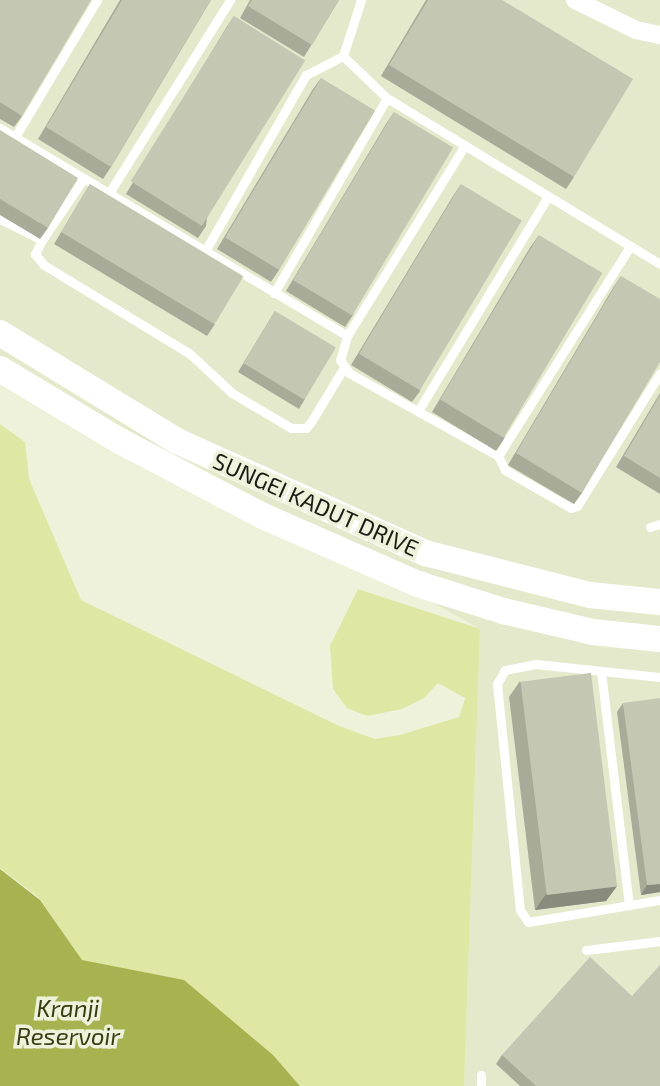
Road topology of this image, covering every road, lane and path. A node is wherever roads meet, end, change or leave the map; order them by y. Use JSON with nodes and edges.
{"nodes":[{"id":1,"x":97,"y":0,"type":"edge"},
{"id":2,"x":230,"y":0,"type":"edge"},
{"id":3,"x":361,"y":0,"type":"edge"},
{"id":4,"x":575,"y":0,"type":"edge"},
{"id":5,"x":660,"y":35,"type":"edge"},
{"id":6,"x":343,"y":56,"type":"junction"},
{"id":7,"x":387,"y":98,"type":"junction"},
{"id":8,"x":0,"y":128,"type":"edge"},
{"id":9,"x":15,"y":137,"type":"junction"},
{"id":10,"x":465,"y":145,"type":"junction"},
{"id":11,"x":84,"y":178,"type":"junction"},
{"id":12,"x":109,"y":193,"type":"junction"},
{"id":13,"x":548,"y":196,"type":"junction"},
{"id":14,"x":0,"y":219,"type":"edge"},
{"id":15,"x":42,"y":240,"type":"junction"},
{"id":16,"x":630,"y":246,"type":"junction"},
{"id":17,"x":205,"y":251,"type":"junction"},
{"id":18,"x":660,"y":264,"type":"edge"},
{"id":19,"x":274,"y":293,"type":"junction"},
{"id":20,"x":0,"y":333,"type":"edge"},
{"id":21,"x":347,"y":336,"type":"junction"},
{"id":22,"x":0,"y":369,"type":"edge"},
{"id":23,"x":343,"y":369,"type":"junction"},
{"id":24,"x":660,"y":373,"type":"edge"},
{"id":25,"x":418,"y":411,"type":"junction"},
{"id":26,"x":498,"y":456,"type":"junction"},
{"id":27,"x":660,"y":524,"type":"edge"},
{"id":28,"x":650,"y":527,"type":"dead end"},
{"id":29,"x":660,"y":602,"type":"edge"},
{"id":30,"x":660,"y":639,"type":"edge"},
{"id":31,"x":601,"y":671,"type":"junction"},
{"id":32,"x":660,"y":677,"type":"edge"},
{"id":33,"x":660,"y":900,"type":"edge"},
{"id":34,"x":629,"y":905,"type":"junction"},
{"id":35,"x":660,"y":941,"type":"edge"},
{"id":36,"x":586,"y":950,"type":"dead end"},
{"id":37,"x":481,"y":1075,"type":"dead end"},
{"id":38,"x":481,"y":1086,"type":"edge"}],
"edges":[{"from":1,"to":9,"type":"lane"},
{"from":2,"to":12,"type":"lane"},
{"from":3,"to":6,"type":"lane"},
{"from":4,"to":5,"type":"street"},
{"from":6,"to":7,"type":"lane"},
{"from":6,"to":17,"type":"lane"},
{"from":7,"to":10,"type":"lane"},
{"from":7,"to":19,"type":"lane"},
{"from":8,"to":9,"type":"lane"},
{"from":9,"to":11,"type":"lane"},
{"from":10,"to":13,"type":"lane"},
{"from":10,"to":21,"type":"lane"},
{"from":11,"to":12,"type":"lane"},
{"from":11,"to":15,"type":"lane"},
{"from":12,"to":17,"type":"lane"},
{"from":13,"to":16,"type":"lane"},
{"from":13,"to":25,"type":"lane"},
{"from":14,"to":15,"type":"lane"},
{"from":15,"to":23,"type":"lane"},
{"from":16,"to":18,"type":"lane"},
{"from":16,"to":26,"type":"lane"},
{"from":17,"to":19,"type":"lane"},
{"from":19,"to":21,"type":"lane"},
{"from":20,"to":29,"type":"main road","name":"SUNGEI KADUT DRIVE"},
{"from":21,"to":23,"type":"lane"},
{"from":22,"to":30,"type":"main road","name":"SUNGEI KADUT DRIVE"},
{"from":23,"to":25,"type":"lane"},
{"from":24,"to":26,"type":"lane"},
{"from":25,"to":26,"type":"lane"},
{"from":27,"to":28,"type":"lane"},
{"from":31,"to":32,"type":"lane"},
{"from":31,"to":34,"type":"lane"},
{"from":31,"to":34,"type":"lane"},
{"from":33,"to":34,"type":"lane"},
{"from":35,"to":36,"type":"lane"},
{"from":37,"to":38,"type":"lane"}]}
